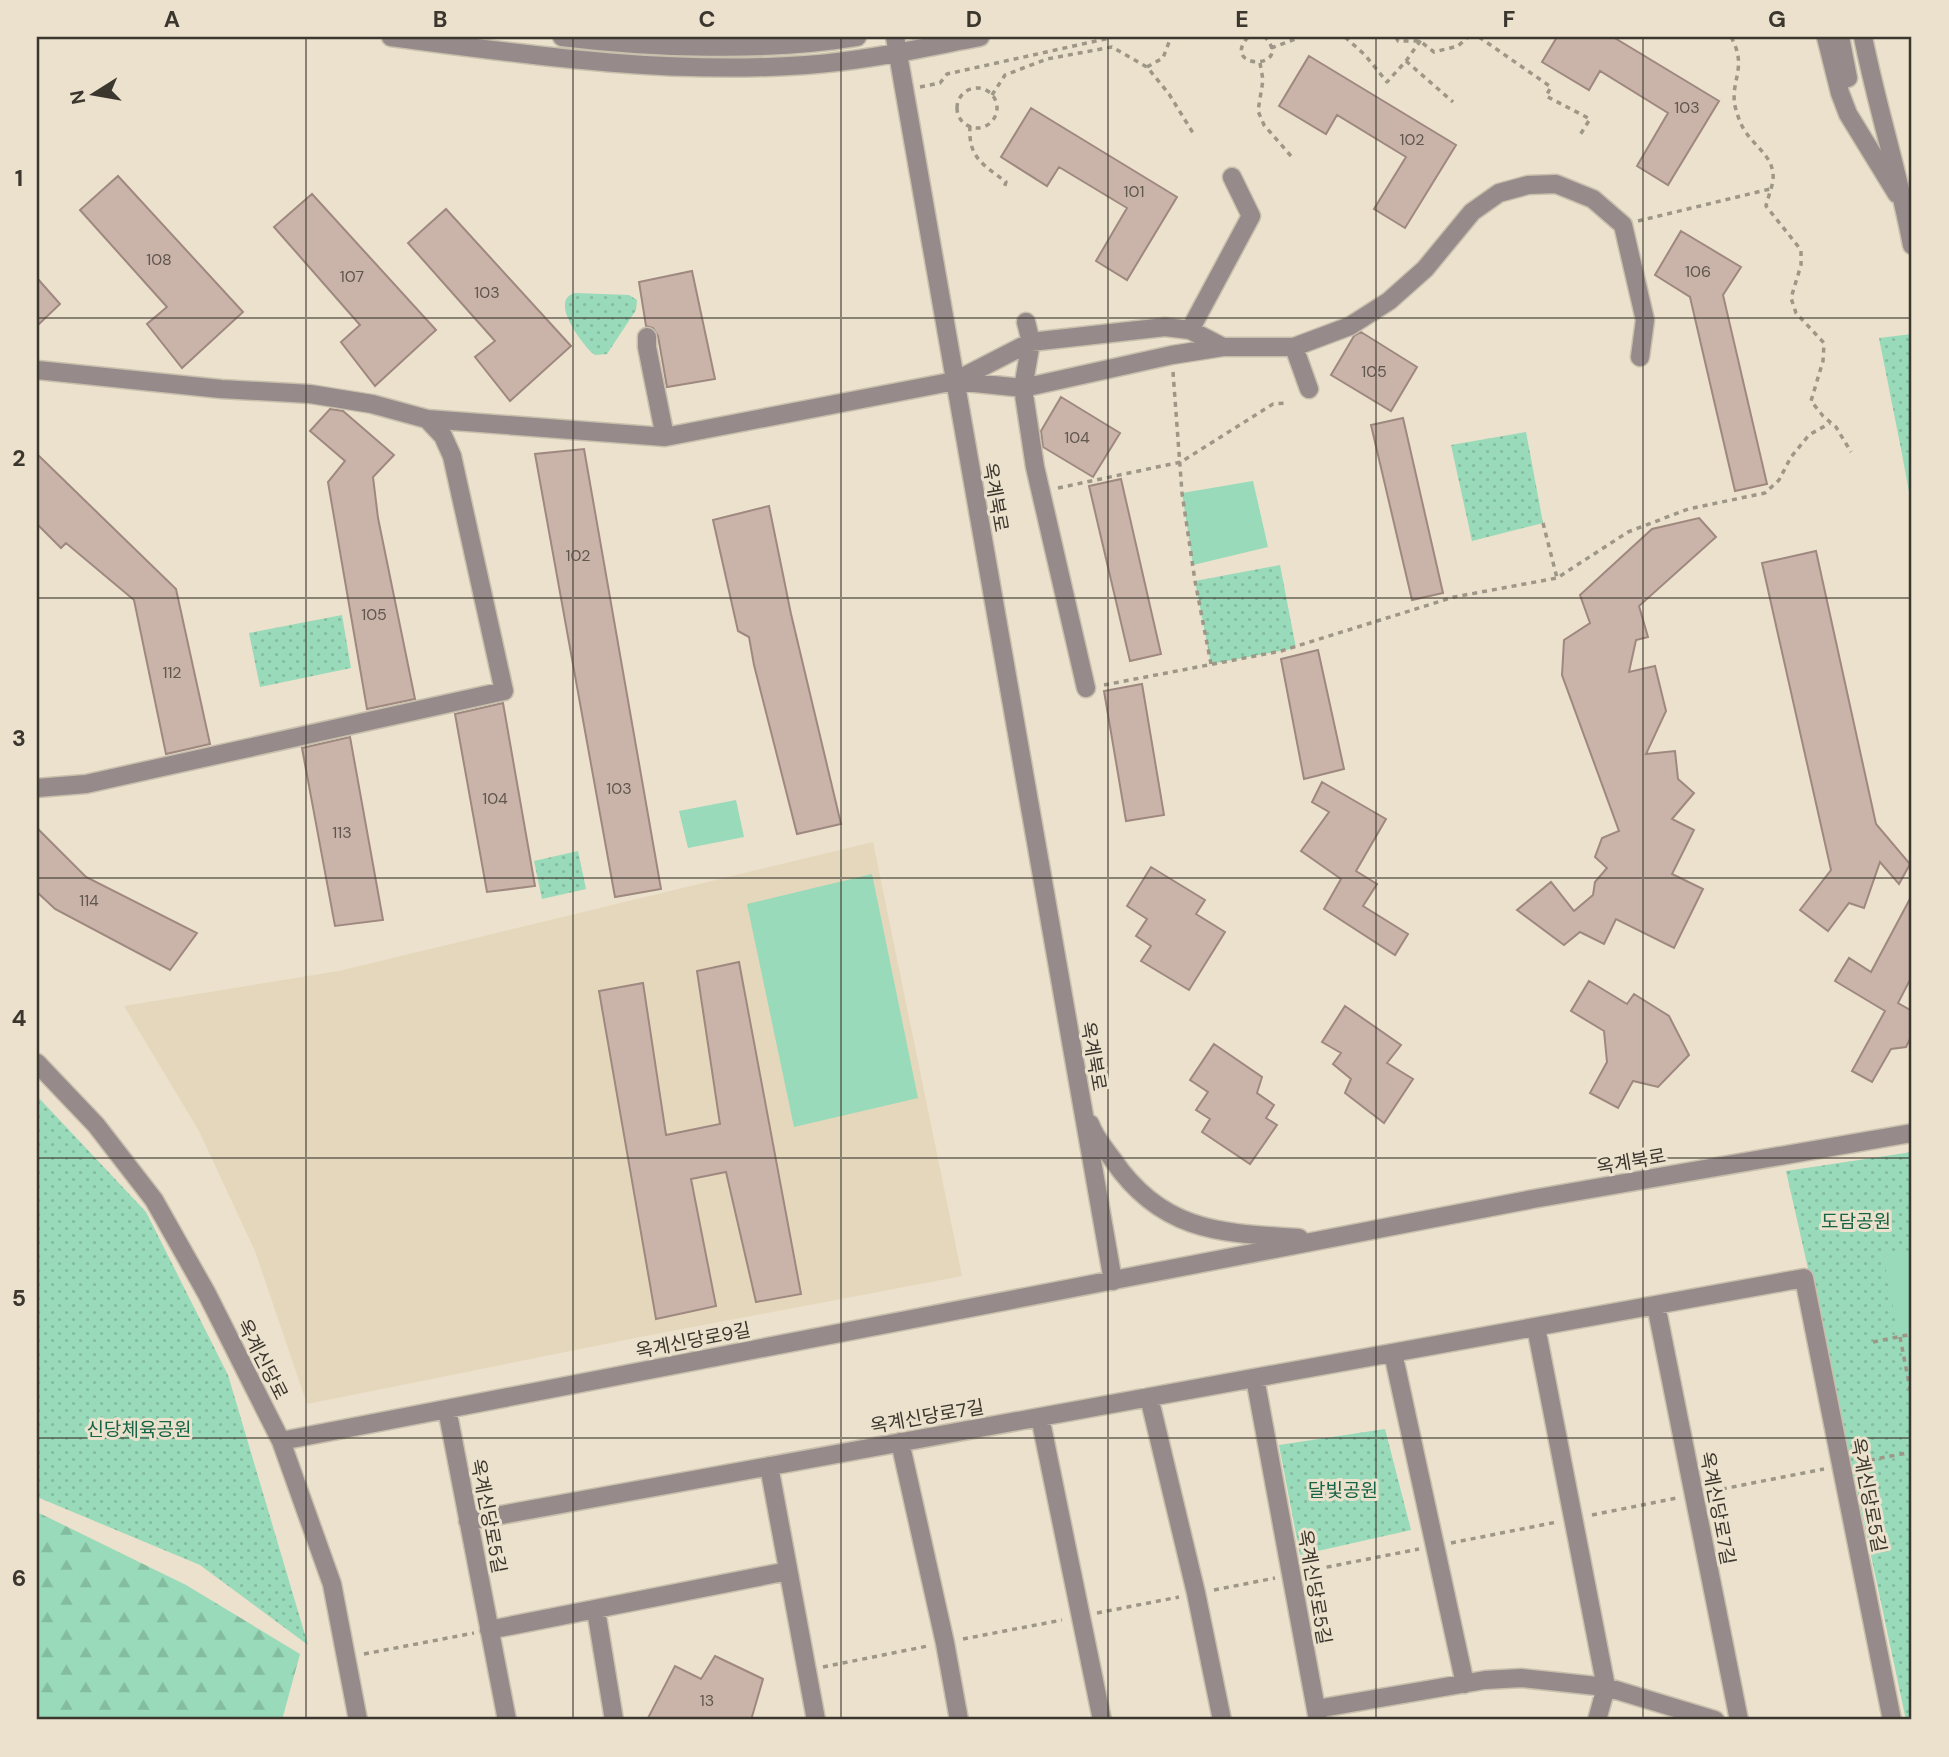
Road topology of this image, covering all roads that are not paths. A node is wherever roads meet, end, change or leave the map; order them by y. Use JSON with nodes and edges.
{"nodes":[{"id":1,"x":562,"y":37,"type":"edge"},
{"id":2,"x":858,"y":37,"type":"edge"},
{"id":3,"x":980,"y":37,"type":"edge"},
{"id":4,"x":1826,"y":37,"type":"edge"},
{"id":5,"x":1840,"y":37,"type":"edge"},
{"id":6,"x":1863,"y":37,"type":"edge"},
{"id":7,"x":402,"y":38,"type":"edge"},
{"id":8,"x":896,"y":45,"type":"edge"},
{"id":9,"x":1875,"y":95,"type":"junction"},
{"id":10,"x":1854,"y":99,"type":"junction"},
{"id":11,"x":1232,"y":177,"type":"dead end"},
{"id":12,"x":1906,"y":209,"type":"junction"},
{"id":13,"x":1912,"y":245,"type":"edge"},
{"id":14,"x":1026,"y":322,"type":"dead end"},
{"id":15,"x":1190,"y":330,"type":"junction"},
{"id":16,"x":647,"y":337,"type":"dead end"},
{"id":17,"x":1031,"y":342,"type":"junction"},
{"id":18,"x":1223,"y":347,"type":"junction"},
{"id":19,"x":1294,"y":347,"type":"junction"},
{"id":20,"x":1640,"y":357,"type":"dead end"},
{"id":21,"x":37,"y":370,"type":"edge"},
{"id":22,"x":955,"y":381,"type":"junction"},
{"id":23,"x":1023,"y":388,"type":"junction"},
{"id":24,"x":1309,"y":389,"type":"dead end"},
{"id":25,"x":427,"y":419,"type":"junction"},
{"id":26,"x":665,"y":437,"type":"junction"},
{"id":27,"x":1086,"y":688,"type":"road end"},
{"id":28,"x":37,"y":788,"type":"edge"},
{"id":29,"x":37,"y":1063,"type":"edge"},
{"id":30,"x":1078,"y":1087,"type":"junction"},
{"id":31,"x":1912,"y":1133,"type":"edge"},
{"id":32,"x":1325,"y":1240,"type":"junction"},
{"id":33,"x":1804,"y":1278,"type":"joint"},
{"id":34,"x":1113,"y":1280,"type":"junction"},
{"id":35,"x":1656,"y":1305,"type":"junction"},
{"id":36,"x":1536,"y":1327,"type":"junction"},
{"id":37,"x":1393,"y":1353,"type":"junction"},
{"id":38,"x":1255,"y":1378,"type":"junction"},
{"id":39,"x":1149,"y":1397,"type":"junction"},
{"id":40,"x":447,"y":1409,"type":"junction"},
{"id":41,"x":1040,"y":1417,"type":"junction"},
{"id":42,"x":281,"y":1441,"type":"junction"},
{"id":43,"x":900,"y":1443,"type":"junction"},
{"id":44,"x":769,"y":1466,"type":"junction"},
{"id":45,"x":468,"y":1521,"type":"junction"},
{"id":46,"x":789,"y":1571,"type":"junction"},
{"id":47,"x":596,"y":1610,"type":"junction"},
{"id":48,"x":489,"y":1630,"type":"junction"},
{"id":49,"x":1465,"y":1684,"type":"junction"},
{"id":50,"x":1606,"y":1687,"type":"junction"},
{"id":51,"x":1317,"y":1715,"type":"edge"},
{"id":52,"x":358,"y":1720,"type":"edge"},
{"id":53,"x":507,"y":1720,"type":"edge"},
{"id":54,"x":614,"y":1720,"type":"edge"},
{"id":55,"x":816,"y":1720,"type":"edge"},
{"id":56,"x":959,"y":1720,"type":"edge"},
{"id":57,"x":1102,"y":1720,"type":"edge"},
{"id":58,"x":1222,"y":1720,"type":"edge"},
{"id":59,"x":1597,"y":1720,"type":"edge"},
{"id":60,"x":1715,"y":1720,"type":"edge"},
{"id":61,"x":1739,"y":1720,"type":"edge"},
{"id":62,"x":1892,"y":1720,"type":"edge"}],
"edges":[{"from":1,"to":2,"type":"street"},
{"from":3,"to":8,"type":"street"},
{"from":4,"to":12,"type":"street"},
{"from":5,"to":10,"type":"street"},
{"from":6,"to":9,"type":"street"},
{"from":7,"to":8,"type":"street"},
{"from":8,"to":22,"type":"street","name":"옥계북로"},
{"from":9,"to":10,"type":"street"},
{"from":9,"to":12,"type":"street"},
{"from":10,"to":12,"type":"street"},
{"from":11,"to":15,"type":"street"},
{"from":12,"to":13,"type":"street"},
{"from":14,"to":17,"type":"street"},
{"from":15,"to":17,"type":"street"},
{"from":15,"to":18,"type":"street"},
{"from":16,"to":26,"type":"street"},
{"from":17,"to":22,"type":"street"},
{"from":17,"to":23,"type":"street"},
{"from":18,"to":19,"type":"street"},
{"from":18,"to":23,"type":"street"},
{"from":19,"to":20,"type":"street"},
{"from":19,"to":24,"type":"street"},
{"from":21,"to":25,"type":"street"},
{"from":22,"to":23,"type":"street"},
{"from":22,"to":26,"type":"street"},
{"from":22,"to":30,"type":"street","name":"옥계북로"},
{"from":23,"to":27,"type":"street"},
{"from":25,"to":26,"type":"street"},
{"from":25,"to":28,"type":"street"},
{"from":29,"to":42,"type":"street","name":"옥계신당로"},
{"from":30,"to":32,"type":"street"},
{"from":30,"to":34,"type":"street","name":"옥계북로"},
{"from":31,"to":32,"type":"street","name":"옥계북로"},
{"from":32,"to":34,"type":"street","name":"옥계북로"},
{"from":33,"to":35,"type":"street","name":"옥계신당로7길"},
{"from":33,"to":62,"type":"street","name":"옥계신당로5길"},
{"from":34,"to":40,"type":"street","name":"옥계신당로9길"},
{"from":35,"to":36,"type":"street","name":"옥계신당로7길"},
{"from":35,"to":61,"type":"street","name":"옥계신당로7길"},
{"from":36,"to":37,"type":"street","name":"옥계신당로7길"},
{"from":36,"to":50,"type":"street"},
{"from":37,"to":38,"type":"street","name":"옥계신당로7길"},
{"from":37,"to":49,"type":"street"},
{"from":38,"to":39,"type":"street","name":"옥계신당로7길"},
{"from":38,"to":51,"type":"street","name":"옥계신당로5길"},
{"from":39,"to":41,"type":"street","name":"옥계신당로7길"},
{"from":39,"to":58,"type":"street"},
{"from":40,"to":42,"type":"street","name":"옥계신당로9길"},
{"from":40,"to":45,"type":"street","name":"옥계신당로5길"},
{"from":41,"to":43,"type":"street","name":"옥계신당로7길"},
{"from":41,"to":57,"type":"street"},
{"from":42,"to":52,"type":"street","name":"옥계신당로"},
{"from":43,"to":44,"type":"street","name":"옥계신당로7길"},
{"from":43,"to":56,"type":"street"},
{"from":44,"to":45,"type":"street","name":"옥계신당로7길"},
{"from":44,"to":46,"type":"street"},
{"from":45,"to":48,"type":"street","name":"옥계신당로5길"},
{"from":46,"to":47,"type":"street"},
{"from":46,"to":55,"type":"street"},
{"from":47,"to":48,"type":"street"},
{"from":47,"to":54,"type":"street"},
{"from":48,"to":53,"type":"street","name":"옥계신당로5길"},
{"from":49,"to":50,"type":"street"},
{"from":49,"to":51,"type":"street"},
{"from":50,"to":59,"type":"street"},
{"from":50,"to":60,"type":"street"}]}
